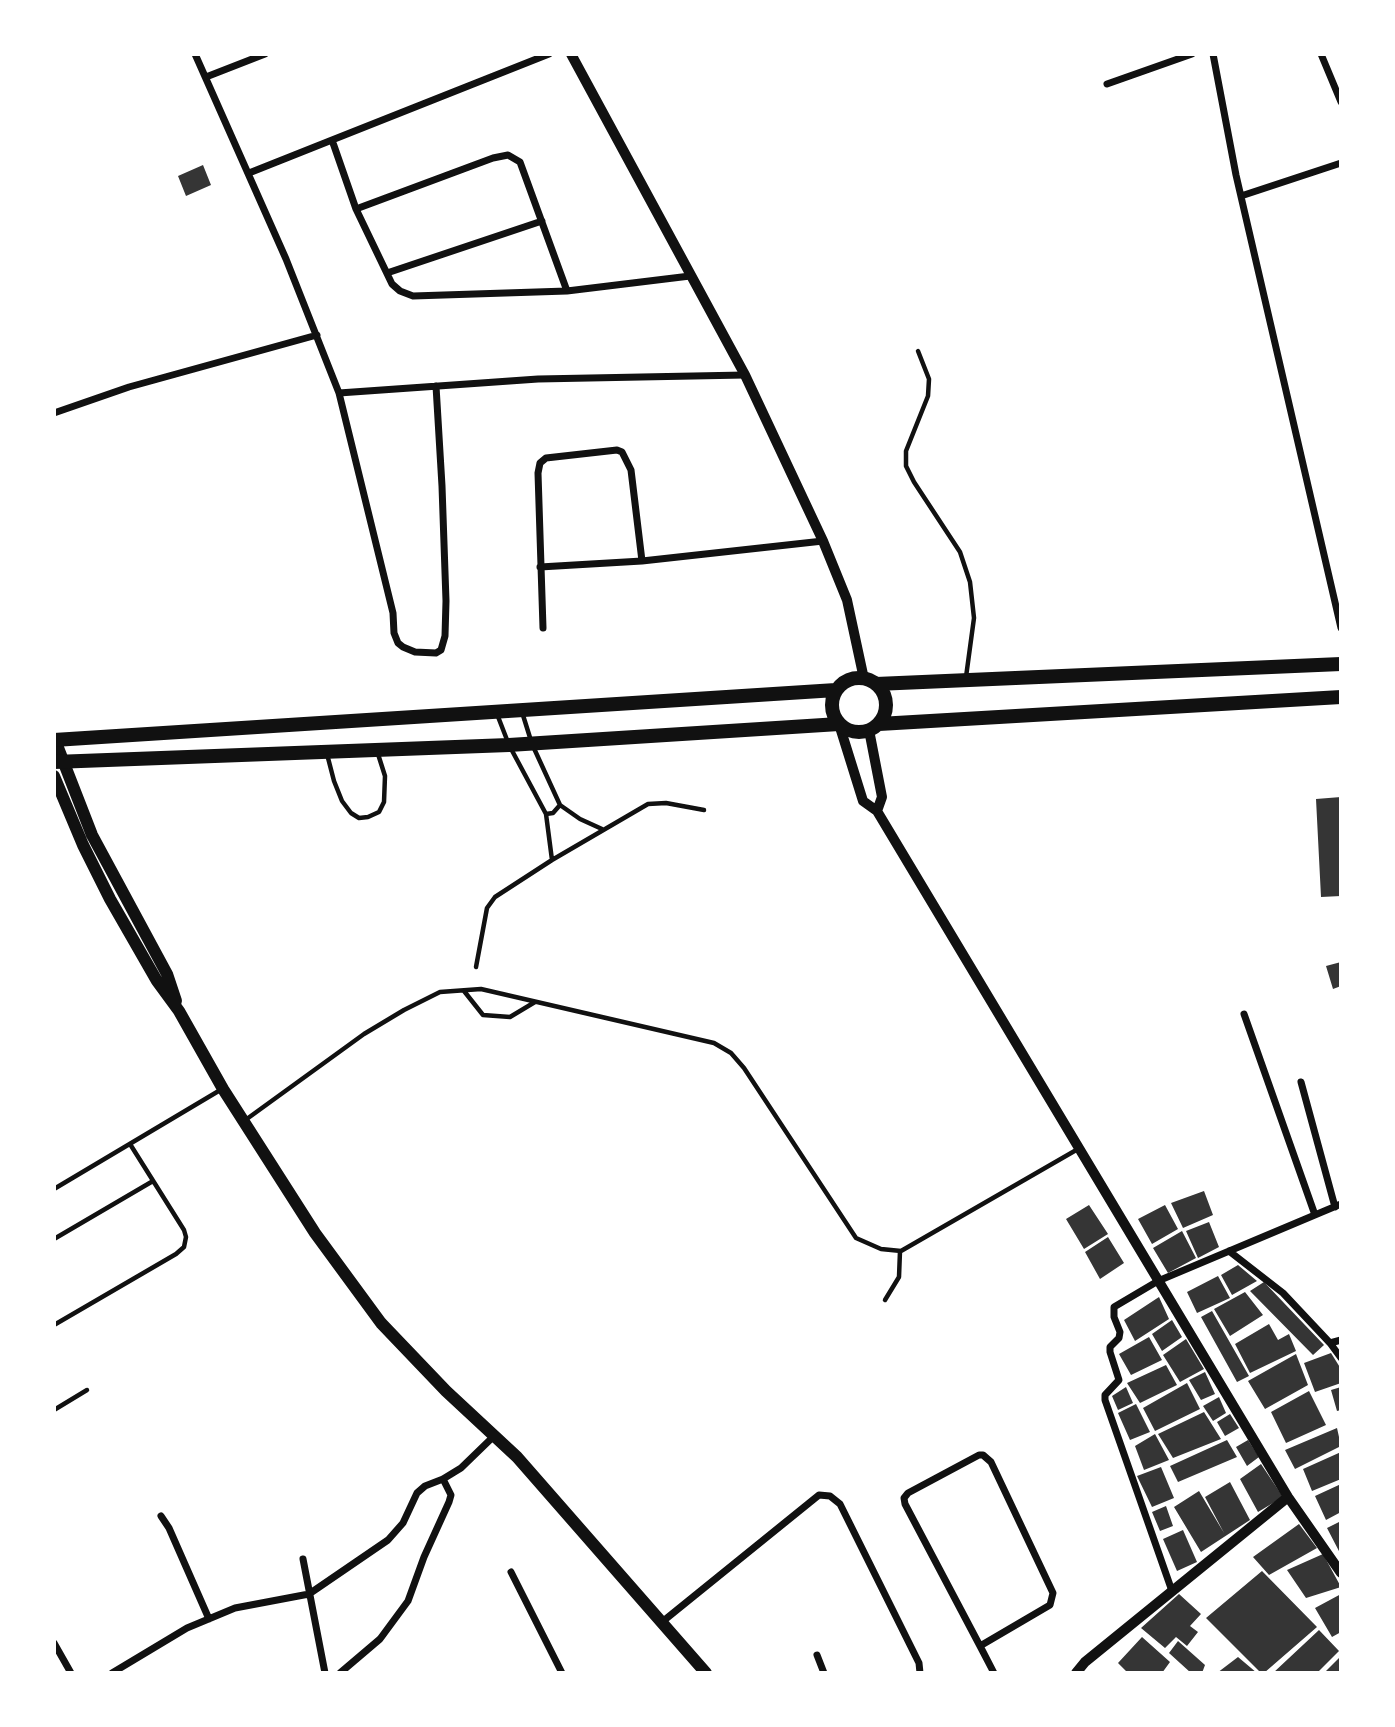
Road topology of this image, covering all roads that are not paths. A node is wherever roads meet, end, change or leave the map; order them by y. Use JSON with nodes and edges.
{"nodes":[{"id":1,"x":195,"y":54,"type":"edge"},
{"id":2,"x":265,"y":54,"type":"edge"},
{"id":3,"x":549,"y":54,"type":"edge"},
{"id":4,"x":571,"y":54,"type":"edge"},
{"id":5,"x":1192,"y":54,"type":"edge"},
{"id":6,"x":1213,"y":54,"type":"edge"},
{"id":7,"x":1321,"y":54,"type":"edge"},
{"id":8,"x":206,"y":77,"type":"junction"},
{"id":9,"x":1108,"y":84,"type":"dead end"},
{"id":10,"x":1341,"y":102,"type":"edge"},
{"id":11,"x":332,"y":140,"type":"junction"},
{"id":12,"x":1341,"y":163,"type":"edge"},
{"id":13,"x":248,"y":173,"type":"junction"},
{"id":14,"x":1241,"y":196,"type":"junction"},
{"id":15,"x":356,"y":209,"type":"junction"},
{"id":16,"x":542,"y":221,"type":"junction"},
{"id":17,"x":387,"y":273,"type":"junction"},
{"id":18,"x":690,"y":276,"type":"junction"},
{"id":19,"x":567,"y":291,"type":"junction"},
{"id":20,"x":317,"y":335,"type":"junction"},
{"id":21,"x":918,"y":351,"type":"dead end"},
{"id":22,"x":745,"y":375,"type":"junction"},
{"id":23,"x":436,"y":386,"type":"junction"},
{"id":24,"x":339,"y":393,"type":"junction"},
{"id":25,"x":54,"y":412,"type":"edge"},
{"id":26,"x":823,"y":541,"type":"junction"},
{"id":27,"x":642,"y":561,"type":"junction"},
{"id":28,"x":540,"y":567,"type":"junction"},
{"id":29,"x":543,"y":628,"type":"dead end"},
{"id":30,"x":1341,"y":628,"type":"edge"},
{"id":31,"x":1341,"y":664,"type":"edge"},
{"id":32,"x":870,"y":681,"type":"junction"},
{"id":33,"x":966,"y":681,"type":"junction"},
{"id":34,"x":836,"y":690,"type":"junction"},
{"id":35,"x":1341,"y":697,"type":"edge"},
{"id":36,"x":522,"y":711,"type":"junction"},
{"id":37,"x":496,"y":713,"type":"junction"},
{"id":38,"x":839,"y":724,"type":"junction"},
{"id":39,"x":874,"y":727,"type":"junction"},
{"id":40,"x":232,"y":730,"type":"junction"},
{"id":41,"x":55,"y":740,"type":"edge"},
{"id":42,"x":533,"y":744,"type":"junction"},
{"id":43,"x":509,"y":745,"type":"junction"},
{"id":44,"x":376,"y":750,"type":"junction"},
{"id":45,"x":327,"y":752,"type":"junction"},
{"id":46,"x":234,"y":756,"type":"junction"},
{"id":47,"x":58,"y":762,"type":"edge"},
{"id":48,"x":54,"y":776,"type":"edge"},
{"id":49,"x":560,"y":805,"type":"junction"},
{"id":50,"x":704,"y":810,"type":"dead end"},
{"id":51,"x":877,"y":811,"type":"junction"},
{"id":52,"x":546,"y":814,"type":"junction"},
{"id":53,"x":603,"y":830,"type":"junction"},
{"id":54,"x":552,"y":860,"type":"junction"},
{"id":55,"x":476,"y":967,"type":"dead end"},
{"id":56,"x":464,"y":990,"type":"junction"},
{"id":57,"x":536,"y":1002,"type":"junction"},
{"id":58,"x":179,"y":1011,"type":"junction"},
{"id":59,"x":1244,"y":1014,"type":"dead end"},
{"id":60,"x":1301,"y":1082,"type":"dead end"},
{"id":61,"x":223,"y":1089,"type":"junction"},
{"id":62,"x":244,"y":1121,"type":"junction"},
{"id":63,"x":130,"y":1144,"type":"junction"},
{"id":64,"x":1080,"y":1147,"type":"junction"},
{"id":65,"x":153,"y":1181,"type":"junction"},
{"id":66,"x":54,"y":1189,"type":"edge"},
{"id":67,"x":1338,"y":1205,"type":"edge"},
{"id":68,"x":1315,"y":1215,"type":"junction"},
{"id":69,"x":54,"y":1239,"type":"edge"},
{"id":70,"x":900,"y":1251,"type":"junction"},
{"id":71,"x":1229,"y":1251,"type":"junction"},
{"id":72,"x":1158,"y":1281,"type":"junction"},
{"id":73,"x":884,"y":1300,"type":"dead end"},
{"id":74,"x":54,"y":1325,"type":"edge"},
{"id":75,"x":1341,"y":1340,"type":"edge"},
{"id":76,"x":1330,"y":1343,"type":"junction"},
{"id":77,"x":1341,"y":1358,"type":"edge"},
{"id":78,"x":87,"y":1390,"type":"dead end"},
{"id":79,"x":54,"y":1410,"type":"edge"},
{"id":80,"x":494,"y":1436,"type":"junction"},
{"id":81,"x":443,"y":1479,"type":"junction"},
{"id":82,"x":1288,"y":1497,"type":"junction"},
{"id":83,"x":161,"y":1516,"type":"dead end"},
{"id":84,"x":303,"y":1559,"type":"dead end"},
{"id":85,"x":1339,"y":1565,"type":"edge"},
{"id":86,"x":511,"y":1572,"type":"dead end"},
{"id":87,"x":1172,"y":1591,"type":"junction"},
{"id":88,"x":309,"y":1594,"type":"junction"},
{"id":89,"x":209,"y":1619,"type":"junction"},
{"id":90,"x":662,"y":1622,"type":"junction"},
{"id":91,"x":54,"y":1643,"type":"edge"},
{"id":92,"x":980,"y":1646,"type":"junction"},
{"id":93,"x":817,"y":1655,"type":"dead end"},
{"id":94,"x":71,"y":1673,"type":"edge"},
{"id":95,"x":112,"y":1673,"type":"edge"},
{"id":96,"x":326,"y":1673,"type":"edge"},
{"id":97,"x":340,"y":1673,"type":"edge"},
{"id":98,"x":562,"y":1673,"type":"edge"},
{"id":99,"x":706,"y":1673,"type":"edge"},
{"id":100,"x":824,"y":1673,"type":"edge"},
{"id":101,"x":920,"y":1673,"type":"edge"},
{"id":102,"x":994,"y":1673,"type":"edge"},
{"id":103,"x":1076,"y":1673,"type":"edge"}],
"edges":[{"from":1,"to":8,"type":"street"},
{"from":2,"to":8,"type":"street"},
{"from":3,"to":11,"type":"street"},
{"from":4,"to":18,"type":"street"},
{"from":5,"to":9,"type":"street"},
{"from":6,"to":14,"type":"street"},
{"from":7,"to":10,"type":"street"},
{"from":8,"to":13,"type":"street"},
{"from":11,"to":13,"type":"street"},
{"from":11,"to":15,"type":"street"},
{"from":12,"to":14,"type":"street"},
{"from":13,"to":20,"type":"street"},
{"from":14,"to":30,"type":"street"},
{"from":15,"to":16,"type":"street"},
{"from":15,"to":17,"type":"street"},
{"from":16,"to":17,"type":"street"},
{"from":16,"to":19,"type":"street"},
{"from":17,"to":19,"type":"street"},
{"from":18,"to":19,"type":"street"},
{"from":18,"to":22,"type":"street"},
{"from":20,"to":24,"type":"street"},
{"from":20,"to":25,"type":"street"},
{"from":21,"to":33,"type":"lane"},
{"from":22,"to":23,"type":"street"},
{"from":22,"to":26,"type":"street"},
{"from":23,"to":24,"type":"street"},
{"from":23,"to":24,"type":"street"},
{"from":26,"to":27,"type":"street"},
{"from":26,"to":32,"type":"street"},
{"from":27,"to":28,"type":"street"},
{"from":27,"to":28,"type":"street"},
{"from":28,"to":29,"type":"street"},
{"from":31,"to":33,"type":"main road"},
{"from":32,"to":33,"type":"main road"},
{"from":32,"to":34,"type":"main road"},
{"from":32,"to":39,"type":"main road"},
{"from":34,"to":36,"type":"main road"},
{"from":34,"to":38,"type":"main road"},
{"from":35,"to":39,"type":"main road"},
{"from":36,"to":37,"type":"main road"},
{"from":36,"to":42,"type":"lane"},
{"from":37,"to":40,"type":"main road"},
{"from":37,"to":43,"type":"lane"},
{"from":38,"to":39,"type":"main road"},
{"from":38,"to":42,"type":"main road"},
{"from":38,"to":51,"type":"street"},
{"from":39,"to":51,"type":"street"},
{"from":40,"to":41,"type":"main road"},
{"from":40,"to":46,"type":"main road"},
{"from":41,"to":47,"type":"main road"},
{"from":42,"to":43,"type":"main road"},
{"from":42,"to":49,"type":"lane"},
{"from":43,"to":44,"type":"main road"},
{"from":43,"to":52,"type":"lane"},
{"from":44,"to":45,"type":"main road"},
{"from":44,"to":45,"type":"lane"},
{"from":45,"to":46,"type":"main road"},
{"from":46,"to":47,"type":"main road"},
{"from":47,"to":58,"type":"main road"},
{"from":48,"to":58,"type":"main road"},
{"from":49,"to":52,"type":"lane"},
{"from":49,"to":53,"type":"lane"},
{"from":50,"to":53,"type":"lane"},
{"from":51,"to":64,"type":"street"},
{"from":52,"to":54,"type":"lane"},
{"from":53,"to":54,"type":"lane"},
{"from":54,"to":55,"type":"lane"},
{"from":56,"to":57,"type":"lane"},
{"from":56,"to":57,"type":"lane"},
{"from":56,"to":62,"type":"lane"},
{"from":57,"to":70,"type":"lane"},
{"from":58,"to":61,"type":"main road"},
{"from":59,"to":68,"type":"street"},
{"from":60,"to":67,"type":"street"},
{"from":61,"to":62,"type":"main road"},
{"from":61,"to":63,"type":"lane"},
{"from":62,"to":80,"type":"main road"},
{"from":63,"to":65,"type":"lane"},
{"from":63,"to":66,"type":"lane"},
{"from":64,"to":70,"type":"lane"},
{"from":64,"to":72,"type":"street"},
{"from":65,"to":69,"type":"lane"},
{"from":65,"to":74,"type":"lane"},
{"from":67,"to":68,"type":"street"},
{"from":68,"to":71,"type":"street"},
{"from":70,"to":73,"type":"lane"},
{"from":71,"to":72,"type":"street"},
{"from":71,"to":76,"type":"street"},
{"from":72,"to":82,"type":"street"},
{"from":72,"to":87,"type":"street"},
{"from":75,"to":76,"type":"street"},
{"from":76,"to":77,"type":"street"},
{"from":78,"to":79,"type":"lane"},
{"from":80,"to":81,"type":"street"},
{"from":80,"to":90,"type":"main road"},
{"from":81,"to":88,"type":"street"},
{"from":81,"to":97,"type":"street"},
{"from":82,"to":85,"type":"street"},
{"from":82,"to":87,"type":"street"},
{"from":83,"to":89,"type":"street"},
{"from":84,"to":88,"type":"street"},
{"from":86,"to":98,"type":"street"},
{"from":87,"to":103,"type":"street"},
{"from":88,"to":89,"type":"street"},
{"from":88,"to":96,"type":"street"},
{"from":89,"to":95,"type":"street"},
{"from":90,"to":99,"type":"main road"},
{"from":90,"to":101,"type":"street"},
{"from":91,"to":94,"type":"street"},
{"from":92,"to":92,"type":"street"},
{"from":92,"to":102,"type":"street"},
{"from":93,"to":100,"type":"street"}]}
